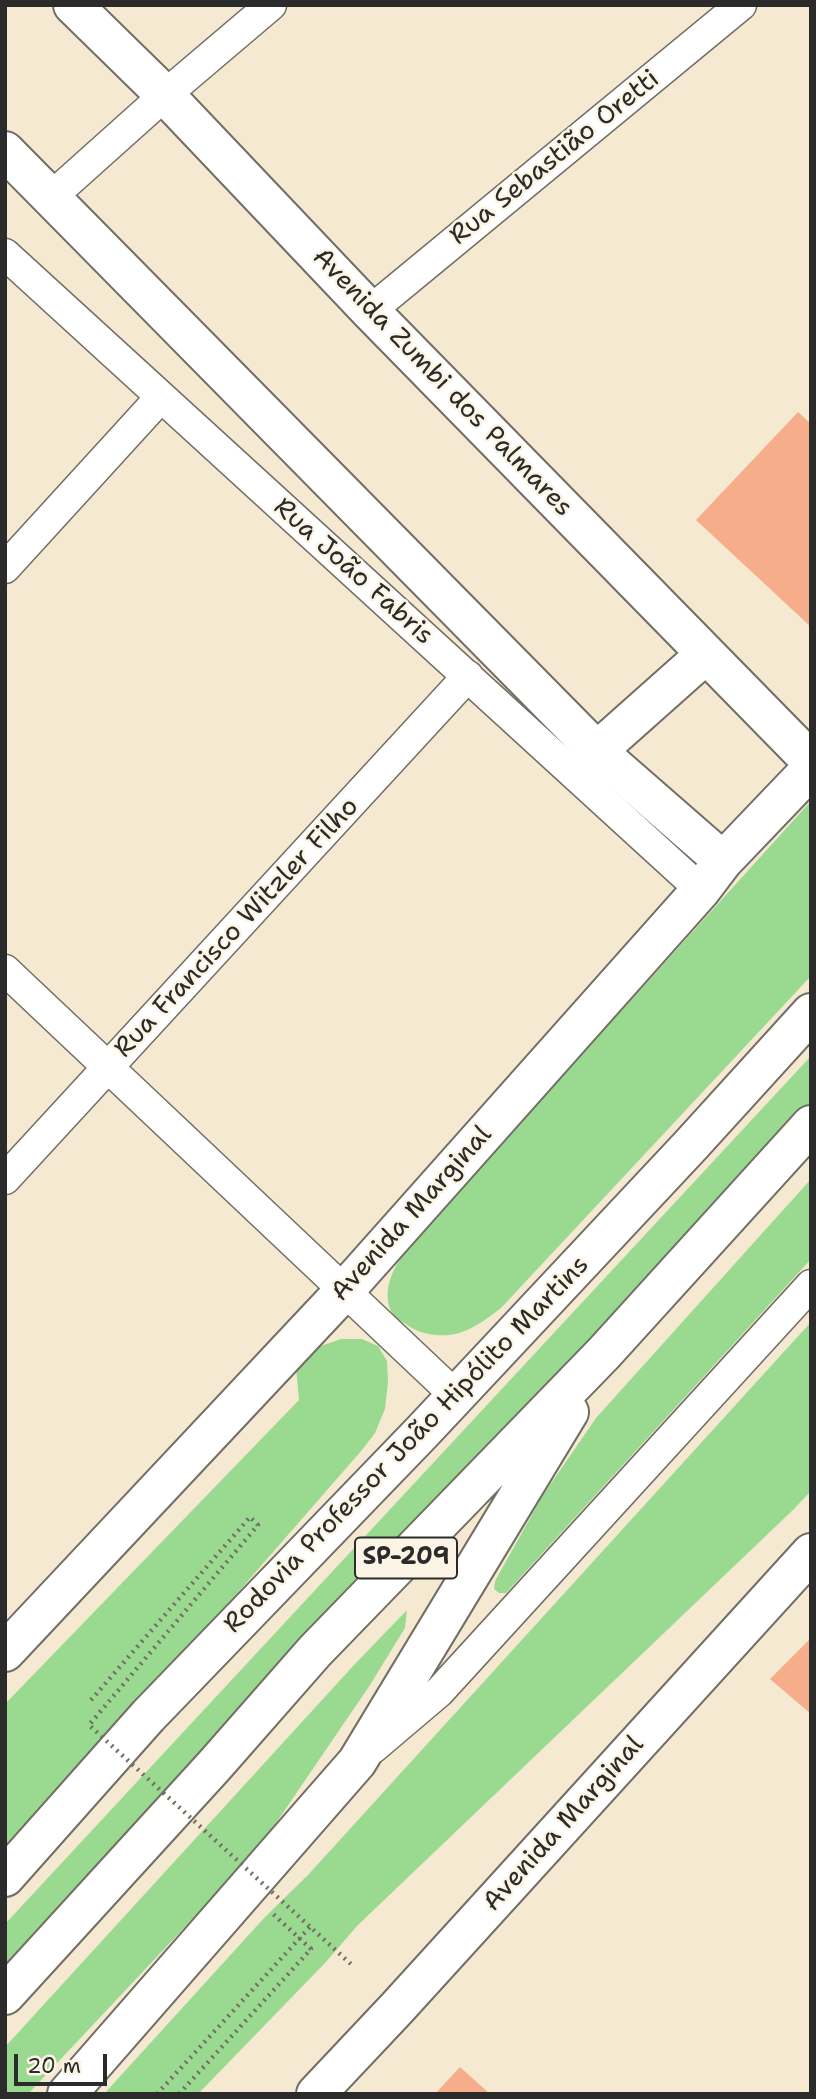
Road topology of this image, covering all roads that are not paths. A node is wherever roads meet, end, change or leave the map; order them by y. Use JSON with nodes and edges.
{"nodes":[{"id":1,"x":73,"y":5,"type":"edge"},
{"id":2,"x":271,"y":5,"type":"edge"},
{"id":3,"x":741,"y":5,"type":"edge"},
{"id":4,"x":164,"y":95,"type":"junction"},
{"id":5,"x":5,"y":151,"type":"edge"},
{"id":6,"x":50,"y":198,"type":"junction"},
{"id":7,"x":5,"y":254,"type":"edge"},
{"id":8,"x":370,"y":311,"type":"junction"},
{"id":9,"x":161,"y":397,"type":"junction"},
{"id":10,"x":5,"y":568,"type":"edge"},
{"id":11,"x":705,"y":654,"type":"junction"},
{"id":12,"x":468,"y":676,"type":"junction"},
{"id":13,"x":597,"y":751,"type":"junction"},
{"id":14,"x":811,"y":761,"type":"edge"},
{"id":15,"x":811,"y":769,"type":"edge"},
{"id":16,"x":712,"y":875,"type":"junction"},
{"id":17,"x":5,"y":970,"type":"edge"},
{"id":18,"x":811,"y":1013,"type":"edge"},
{"id":19,"x":108,"y":1067,"type":"junction"},
{"id":20,"x":811,"y":1125,"type":"edge"},
{"id":21,"x":5,"y":1179,"type":"edge"},
{"id":22,"x":811,"y":1285,"type":"edge"},
{"id":23,"x":345,"y":1290,"type":"junction"},
{"id":24,"x":604,"y":1353,"type":"junction"},
{"id":25,"x":456,"y":1395,"type":"junction"},
{"id":26,"x":811,"y":1553,"type":"edge"},
{"id":27,"x":5,"y":1652,"type":"edge"},
{"id":28,"x":357,"y":1762,"type":"junction"},
{"id":29,"x":9,"y":1872,"type":"edge"},
{"id":30,"x":5,"y":1994,"type":"edge"},
{"id":31,"x":67,"y":2094,"type":"edge"},
{"id":32,"x":317,"y":2094,"type":"edge"}],
"edges":[{"from":1,"to":4,"type":"main road","name":"Avenida Zumbi dos Palmares"},
{"from":2,"to":4,"type":"street"},
{"from":3,"to":8,"type":"street","name":"Rua Sebastião Oretti"},
{"from":4,"to":6,"type":"street"},
{"from":4,"to":8,"type":"main road","name":"Avenida Zumbi dos Palmares"},
{"from":5,"to":6,"type":"main road"},
{"from":6,"to":13,"type":"main road"},
{"from":7,"to":9,"type":"street","name":"Rua João Fabris"},
{"from":8,"to":11,"type":"main road","name":"Avenida Zumbi dos Palmares"},
{"from":9,"to":10,"type":"street"},
{"from":9,"to":12,"type":"street","name":"Rua João Fabris"},
{"from":11,"to":13,"type":"main road"},
{"from":11,"to":14,"type":"main road","name":"Avenida Zumbi dos Palmares"},
{"from":12,"to":16,"type":"street","name":"Rua João Fabris"},
{"from":12,"to":19,"type":"street","name":"Rua Francisco Witzler Filho"},
{"from":13,"to":16,"type":"main road"},
{"from":15,"to":16,"type":"main road","name":"Avenida Marginal"},
{"from":16,"to":23,"type":"main road","name":"Avenida Marginal"},
{"from":17,"to":19,"type":"street"},
{"from":18,"to":25,"type":"main road","name":"Rodovia Professor João Hipólito Martins","number":"SP-209"},
{"from":19,"to":21,"type":"street","name":"Rua Francisco Witzler Filho"},
{"from":19,"to":23,"type":"street"},
{"from":20,"to":24,"type":"main road","number":"SP-209"},
{"from":22,"to":28,"type":"street"},
{"from":23,"to":25,"type":"street"},
{"from":23,"to":27,"type":"main road","name":"Avenida Marginal"},
{"from":24,"to":28,"type":"main road"},
{"from":24,"to":30,"type":"main road","number":"SP-209"},
{"from":25,"to":29,"type":"main road","name":"Rodovia Professor João Hipólito Martins","number":"SP-209"},
{"from":26,"to":32,"type":"main road","name":"Avenida Marginal"},
{"from":28,"to":31,"type":"main road"}]}
